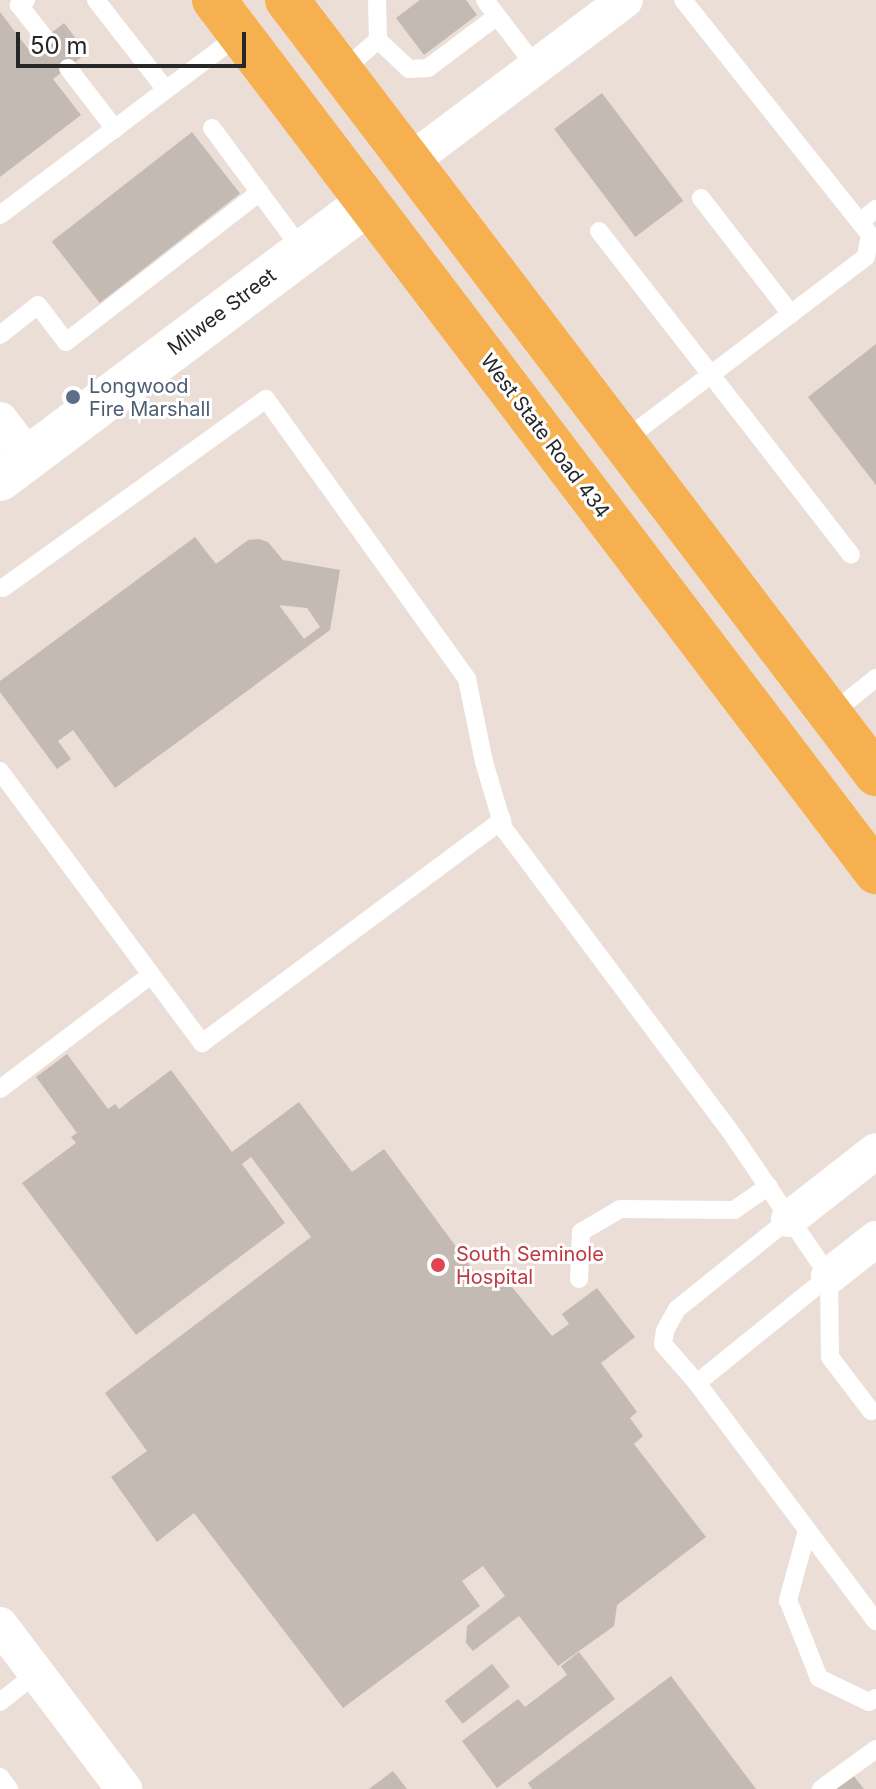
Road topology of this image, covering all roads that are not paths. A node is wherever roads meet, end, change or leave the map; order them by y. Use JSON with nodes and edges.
{"nodes":[{"id":1,"x":26,"y":0,"type":"edge"},
{"id":2,"x":96,"y":0,"type":"edge"},
{"id":3,"x":214,"y":0,"type":"edge"},
{"id":4,"x":287,"y":0,"type":"edge"},
{"id":5,"x":377,"y":0,"type":"edge"},
{"id":6,"x":485,"y":0,"type":"edge"},
{"id":7,"x":625,"y":0,"type":"edge"},
{"id":8,"x":683,"y":0,"type":"edge"},
{"id":9,"x":497,"y":16,"type":"junction"},
{"id":10,"x":240,"y":34,"type":"junction"},
{"id":11,"x":45,"y":38,"type":"dead end"},
{"id":12,"x":378,"y":40,"type":"junction"},
{"id":13,"x":536,"y":67,"type":"junction"},
{"id":14,"x":68,"y":68,"type":"dead end"},
{"id":15,"x":341,"y":72,"type":"junction"},
{"id":16,"x":166,"y":90,"type":"junction"},
{"id":17,"x":302,"y":116,"type":"junction"},
{"id":18,"x":212,"y":128,"type":"dead end"},
{"id":19,"x":115,"y":129,"type":"junction"},
{"id":20,"x":409,"y":162,"type":"junction"},
{"id":21,"x":260,"y":192,"type":"junction"},
{"id":22,"x":701,"y":198,"type":"dead end"},
{"id":23,"x":368,"y":203,"type":"junction"},
{"id":24,"x":876,"y":209,"type":"edge"},
{"id":25,"x":0,"y":215,"type":"edge"},
{"id":26,"x":860,"y":222,"type":"junction"},
{"id":27,"x":599,"y":231,"type":"dead end"},
{"id":28,"x":467,"y":237,"type":"junction"},
{"id":29,"x":303,"y":251,"type":"junction"},
{"id":30,"x":791,"y":314,"type":"junction"},
{"id":31,"x":0,"y":335,"type":"edge"},
{"id":32,"x":709,"y":376,"type":"junction"},
{"id":33,"x":0,"y":420,"type":"edge"},
{"id":34,"x":622,"y":442,"type":"junction"},
{"id":35,"x":15,"y":468,"type":"edge"},
{"id":36,"x":851,"y":555,"type":"dead end"},
{"id":37,"x":3,"y":588,"type":"dead end"},
{"id":38,"x":876,"y":678,"type":"edge"},
{"id":39,"x":831,"y":714,"type":"junction"},
{"id":40,"x":0,"y":771,"type":"edge"},
{"id":41,"x":876,"y":774,"type":"edge"},
{"id":42,"x":502,"y":820,"type":"junction"},
{"id":43,"x":876,"y":872,"type":"edge"},
{"id":44,"x":151,"y":975,"type":"junction"},
{"id":45,"x":0,"y":1089,"type":"edge"},
{"id":46,"x":876,"y":1151,"type":"edge"},
{"id":47,"x":769,"y":1186,"type":"junction"},
{"id":48,"x":789,"y":1219,"type":"junction"},
{"id":49,"x":876,"y":1239,"type":"edge"},
{"id":50,"x":829,"y":1276,"type":"junction"},
{"id":51,"x":579,"y":1279,"type":"dead end"},
{"id":52,"x":697,"y":1383,"type":"junction"},
{"id":53,"x":871,"y":1411,"type":"dead end"},
{"id":54,"x":807,"y":1531,"type":"junction"},
{"id":55,"x":876,"y":1621,"type":"edge"},
{"id":56,"x":0,"y":1625,"type":"edge"},
{"id":57,"x":37,"y":1673,"type":"junction"},
{"id":58,"x":876,"y":1698,"type":"edge"},
{"id":59,"x":0,"y":1702,"type":"edge"},
{"id":60,"x":876,"y":1749,"type":"edge"},
{"id":61,"x":0,"y":1777,"type":"edge"},
{"id":62,"x":9,"y":1789,"type":"edge"},
{"id":63,"x":124,"y":1789,"type":"edge"},
{"id":64,"x":821,"y":1789,"type":"edge"}],
"edges":[{"from":1,"to":11,"type":"lane"},
{"from":2,"to":16,"type":"lane"},
{"from":3,"to":10,"type":"main road","name":"West State Road 434"},
{"from":4,"to":15,"type":"main road"},
{"from":5,"to":12,"type":"lane"},
{"from":6,"to":9,"type":"lane"},
{"from":7,"to":13,"type":"street"},
{"from":8,"to":26,"type":"lane"},
{"from":9,"to":12,"type":"lane"},
{"from":9,"to":13,"type":"lane"},
{"from":10,"to":16,"type":"lane"},
{"from":10,"to":17,"type":"main road","name":"West State Road 434"},
{"from":12,"to":15,"type":"lane"},
{"from":13,"to":20,"type":"street"},
{"from":14,"to":19,"type":"lane"},
{"from":15,"to":20,"type":"main road"},
{"from":16,"to":19,"type":"lane"},
{"from":17,"to":20,"type":"main road"},
{"from":17,"to":23,"type":"main road","name":"West State Road 434"},
{"from":18,"to":21,"type":"lane"},
{"from":19,"to":25,"type":"lane"},
{"from":20,"to":28,"type":"main road"},
{"from":21,"to":29,"type":"lane"},
{"from":21,"to":31,"type":"lane"},
{"from":22,"to":30,"type":"lane"},
{"from":23,"to":28,"type":"main road"},
{"from":23,"to":29,"type":"street","name":"Milwee Street"},
{"from":23,"to":43,"type":"main road","name":"West State Road 434"},
{"from":24,"to":26,"type":"lane"},
{"from":26,"to":30,"type":"lane"},
{"from":27,"to":32,"type":"lane"},
{"from":28,"to":34,"type":"main road"},
{"from":29,"to":35,"type":"street","name":"Milwee Street"},
{"from":30,"to":32,"type":"lane"},
{"from":32,"to":34,"type":"lane"},
{"from":32,"to":36,"type":"lane"},
{"from":33,"to":35,"type":"street"},
{"from":34,"to":39,"type":"main road"},
{"from":37,"to":42,"type":"lane"},
{"from":38,"to":39,"type":"lane"},
{"from":39,"to":41,"type":"main road"},
{"from":40,"to":44,"type":"lane"},
{"from":42,"to":44,"type":"lane"},
{"from":42,"to":47,"type":"lane"},
{"from":44,"to":45,"type":"lane"},
{"from":46,"to":48,"type":"street"},
{"from":47,"to":48,"type":"lane"},
{"from":47,"to":51,"type":"lane"},
{"from":48,"to":50,"type":"lane"},
{"from":48,"to":52,"type":"lane"},
{"from":49,"to":50,"type":"street"},
{"from":50,"to":52,"type":"lane"},
{"from":50,"to":53,"type":"lane"},
{"from":52,"to":54,"type":"lane"},
{"from":54,"to":55,"type":"lane"},
{"from":54,"to":58,"type":"lane"},
{"from":56,"to":57,"type":"street"},
{"from":57,"to":59,"type":"lane"},
{"from":57,"to":63,"type":"street"},
{"from":60,"to":64,"type":"lane"},
{"from":61,"to":62,"type":"lane"}]}
